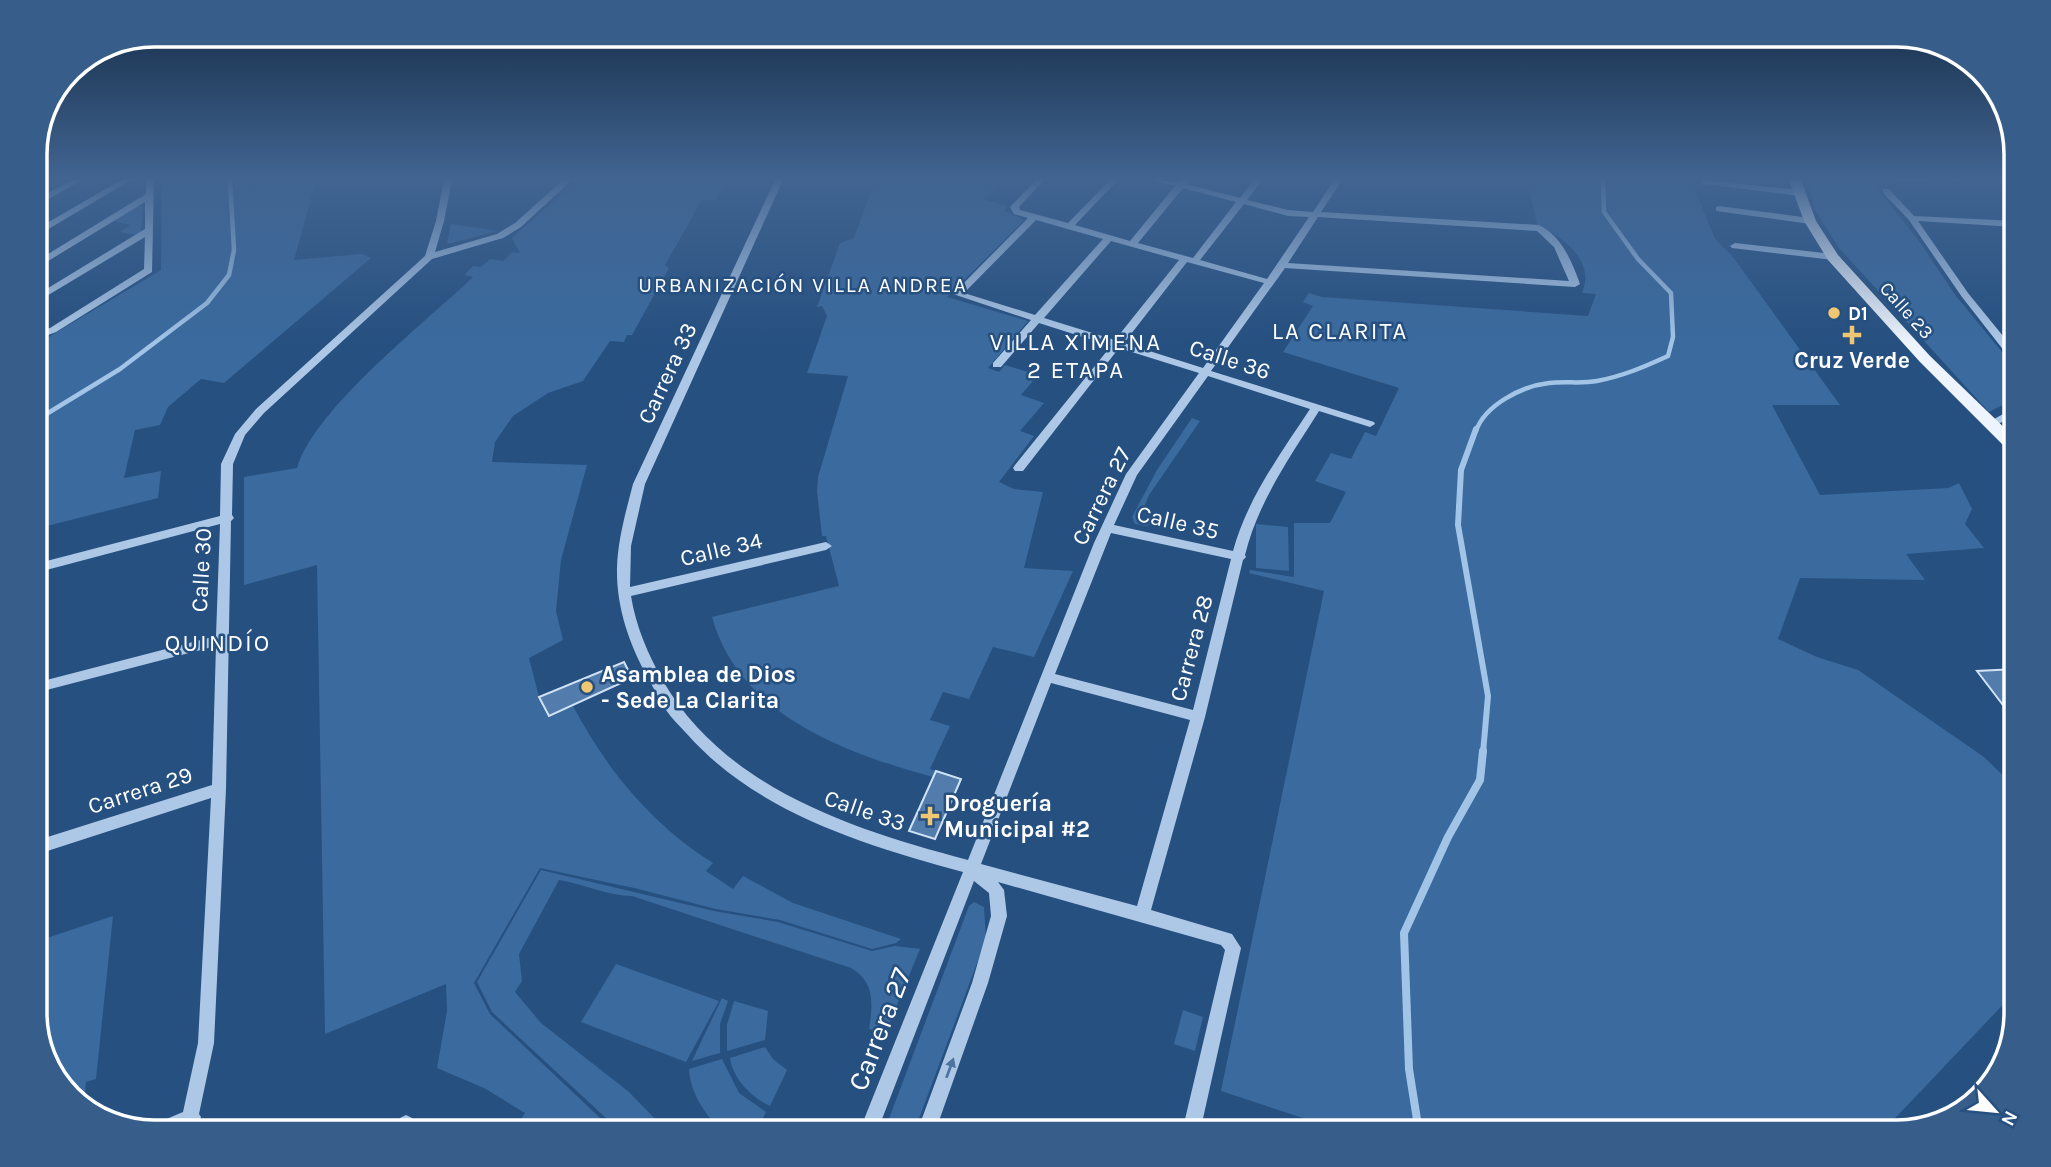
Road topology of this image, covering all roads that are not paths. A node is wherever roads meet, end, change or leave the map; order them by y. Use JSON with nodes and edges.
{"nodes":[{"id":1,"x":86,"y":234,"type":"edge"},
{"id":2,"x":141,"y":234,"type":"edge"},
{"id":3,"x":148,"y":234,"type":"edge"},
{"id":4,"x":436,"y":234,"type":"edge"},
{"id":5,"x":503,"y":234,"type":"edge"},
{"id":6,"x":754,"y":234,"type":"edge"},
{"id":7,"x":1017,"y":234,"type":"edge"},
{"id":8,"x":1100,"y":234,"type":"edge"},
{"id":9,"x":1140,"y":234,"type":"edge"},
{"id":10,"x":1212,"y":234,"type":"edge"},
{"id":11,"x":1303,"y":234,"type":"edge"},
{"id":12,"x":1548,"y":234,"type":"edge"},
{"id":13,"x":1819,"y":234,"type":"edge"},
{"id":14,"x":1923,"y":234,"type":"edge"},
{"id":15,"x":1109,"y":237,"type":"junction"},
{"id":16,"x":1132,"y":244,"type":"junction"},
{"id":17,"x":1735,"y":246,"type":"dead end"},
{"id":18,"x":429,"y":257,"type":"junction"},
{"id":19,"x":1833,"y":257,"type":"junction"},
{"id":20,"x":47,"y":259,"type":"edge"},
{"id":21,"x":1190,"y":260,"type":"junction"},
{"id":22,"x":1282,"y":265,"type":"junction"},
{"id":23,"x":1269,"y":282,"type":"junction"},
{"id":24,"x":47,"y":293,"type":"edge"},
{"id":25,"x":958,"y":294,"type":"joint"},
{"id":26,"x":1037,"y":318,"type":"junction"},
{"id":27,"x":47,"y":332,"type":"edge"},
{"id":28,"x":1118,"y":344,"type":"junction"},
{"id":29,"x":2004,"y":344,"type":"edge"},
{"id":30,"x":997,"y":365,"type":"dead end"},
{"id":31,"x":1204,"y":371,"type":"junction"},
{"id":32,"x":1316,"y":407,"type":"junction"},
{"id":33,"x":2004,"y":416,"type":"edge"},
{"id":34,"x":1370,"y":424,"type":"dead end"},
{"id":35,"x":1990,"y":424,"type":"junction"},
{"id":36,"x":2004,"y":437,"type":"edge"},
{"id":37,"x":1019,"y":468,"type":"dead end"},
{"id":38,"x":228,"y":518,"type":"junction"},
{"id":39,"x":1108,"y":528,"type":"junction"},
{"id":40,"x":826,"y":546,"type":"dead end"},
{"id":41,"x":1240,"y":557,"type":"junction"},
{"id":42,"x":47,"y":566,"type":"edge"},
{"id":43,"x":625,"y":593,"type":"junction"},
{"id":44,"x":222,"y":640,"type":"junction"},
{"id":45,"x":1048,"y":677,"type":"junction"},
{"id":46,"x":47,"y":685,"type":"edge"},
{"id":47,"x":1198,"y":717,"type":"junction"},
{"id":48,"x":219,"y":789,"type":"junction"},
{"id":49,"x":47,"y":844,"type":"edge"},
{"id":50,"x":971,"y":868,"type":"junction"},
{"id":51,"x":1142,"y":914,"type":"junction"},
{"id":52,"x":1233,"y":948,"type":"joint"},
{"id":53,"x":191,"y":1120,"type":"edge"},
{"id":54,"x":873,"y":1120,"type":"edge"},
{"id":55,"x":930,"y":1120,"type":"edge"},
{"id":56,"x":1194,"y":1120,"type":"edge"}],
"edges":[{"from":1,"to":20,"type":"street"},
{"from":2,"to":24,"type":"street"},
{"from":3,"to":27,"type":"street"},
{"from":4,"to":18,"type":"street"},
{"from":5,"to":18,"type":"street"},
{"from":6,"to":43,"type":"street","name":"Carrera 33"},
{"from":7,"to":25,"type":"street"},
{"from":8,"to":15,"type":"street"},
{"from":9,"to":16,"type":"street"},
{"from":10,"to":21,"type":"street"},
{"from":11,"to":22,"type":"street","name":"Carrera 27"},
{"from":12,"to":22,"type":"street"},
{"from":13,"to":19,"type":"main road","name":"Calle 23"},
{"from":14,"to":29,"type":"street"},
{"from":15,"to":16,"type":"street"},
{"from":15,"to":26,"type":"street"},
{"from":16,"to":21,"type":"street"},
{"from":17,"to":19,"type":"street"},
{"from":18,"to":38,"type":"street","name":"Calle 30"},
{"from":19,"to":35,"type":"main road","name":"Calle 23"},
{"from":21,"to":23,"type":"street"},
{"from":21,"to":28,"type":"street"},
{"from":22,"to":23,"type":"street","name":"Carrera 27"},
{"from":23,"to":31,"type":"street","name":"Carrera 27"},
{"from":25,"to":26,"type":"street","name":"Calle 36"},
{"from":26,"to":28,"type":"street","name":"Calle 36"},
{"from":26,"to":30,"type":"street"},
{"from":28,"to":31,"type":"street","name":"Calle 36"},
{"from":28,"to":37,"type":"street"},
{"from":31,"to":32,"type":"street","name":"Calle 36"},
{"from":31,"to":39,"type":"street","name":"Carrera 27"},
{"from":32,"to":34,"type":"street","name":"Calle 36"},
{"from":32,"to":41,"type":"street","name":"Carrera 28"},
{"from":33,"to":35,"type":"street"},
{"from":35,"to":36,"type":"main road","name":"Calle 23"},
{"from":38,"to":42,"type":"street"},
{"from":38,"to":44,"type":"street","name":"Calle 30"},
{"from":39,"to":41,"type":"street","name":"Calle 35"},
{"from":39,"to":45,"type":"street","name":"Carrera 27"},
{"from":40,"to":43,"type":"street","name":"Calle 34"},
{"from":41,"to":47,"type":"street","name":"Carrera 28"},
{"from":43,"to":50,"type":"street","name":"Calle 33"},
{"from":44,"to":46,"type":"street"},
{"from":44,"to":48,"type":"street","name":"Calle 30"},
{"from":45,"to":47,"type":"street"},
{"from":45,"to":50,"type":"street","name":"Carrera 27"},
{"from":47,"to":51,"type":"street","name":"Carrera 28"},
{"from":48,"to":49,"type":"street","name":"Carrera 29"},
{"from":48,"to":53,"type":"street","name":"Calle 30"},
{"from":50,"to":51,"type":"street","name":"Calle 33"},
{"from":50,"to":54,"type":"street","name":"Carrera 27"},
{"from":55,"to":50,"type":"street","one_way":true},
{"from":51,"to":52,"type":"street","name":"Calle 33"},
{"from":52,"to":56,"type":"street"}]}
